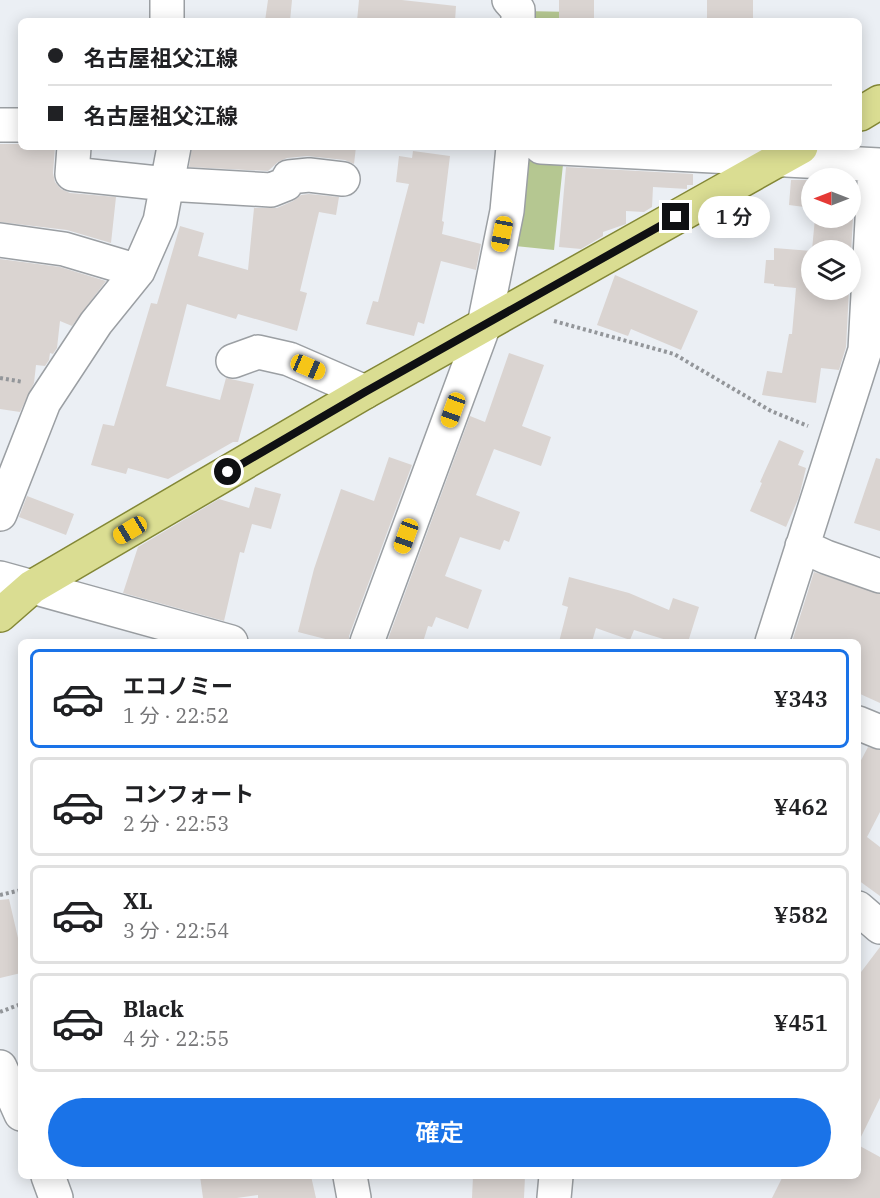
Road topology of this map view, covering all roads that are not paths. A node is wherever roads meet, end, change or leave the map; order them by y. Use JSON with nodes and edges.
{"nodes":[{"id":1,"x":167,"y":0,"type":"edge"},
{"id":2,"x":509,"y":0,"type":"edge"},
{"id":3,"x":167,"y":18,"type":"edge"},
{"id":4,"x":518,"y":18,"type":"edge"},
{"id":5,"x":880,"y":102,"type":"edge"},
{"id":6,"x":862,"y":113,"type":"edge"},
{"id":7,"x":0,"y":125,"type":"edge"},
{"id":8,"x":18,"y":125,"type":"edge"},
{"id":9,"x":74,"y":150,"type":"edge"},
{"id":10,"x":173,"y":150,"type":"edge"},
{"id":11,"x":513,"y":150,"type":"edge"},
{"id":12,"x":666,"y":150,"type":"edge"},
{"id":13,"x":790,"y":153,"type":"edge"},
{"id":14,"x":878,"y":165,"type":"edge"},
{"id":15,"x":343,"y":179,"type":"dead end"},
{"id":16,"x":167,"y":184,"type":"junction"},
{"id":17,"x":0,"y":240,"type":"edge"},
{"id":18,"x":138,"y":271,"type":"junction"},
{"id":19,"x":484,"y":325,"type":"junction"},
{"id":20,"x":233,"y":361,"type":"dead end"},
{"id":21,"x":365,"y":392,"type":"junction"},
{"id":22,"x":0,"y":514,"type":"edge"},
{"id":23,"x":802,"y":546,"type":"junction"},
{"id":24,"x":880,"y":576,"type":"edge"},
{"id":25,"x":0,"y":578,"type":"edge"},
{"id":26,"x":33,"y":587,"type":"junction"},
{"id":27,"x":0,"y":615,"type":"edge"},
{"id":28,"x":220,"y":639,"type":"edge"},
{"id":29,"x":368,"y":639,"type":"edge"},
{"id":30,"x":773,"y":639,"type":"edge"},
{"id":31,"x":861,"y":724,"type":"edge"},
{"id":32,"x":880,"y":732,"type":"edge"},
{"id":33,"x":0,"y":1067,"type":"edge"},
{"id":34,"x":18,"y":1107,"type":"edge"},
{"id":35,"x":49,"y":1179,"type":"edge"},
{"id":36,"x":351,"y":1179,"type":"edge"},
{"id":37,"x":556,"y":1179,"type":"edge"},
{"id":38,"x":56,"y":1198,"type":"edge"},
{"id":39,"x":354,"y":1198,"type":"edge"},
{"id":40,"x":554,"y":1198,"type":"edge"}],
"edges":[{"from":1,"to":3,"type":"street"},
{"from":2,"to":4,"type":"street"},
{"from":5,"to":6,"type":"main road"},
{"from":7,"to":8,"type":"street"},
{"from":9,"to":16,"type":"street"},
{"from":10,"to":16,"type":"street"},
{"from":11,"to":19,"type":"street"},
{"from":12,"to":13,"type":"street"},
{"from":13,"to":14,"type":"street"},
{"from":13,"to":19,"type":"main road"},
{"from":14,"to":23,"type":"street"},
{"from":15,"to":16,"type":"street"},
{"from":16,"to":18,"type":"street"},
{"from":17,"to":18,"type":"street"},
{"from":18,"to":22,"type":"street"},
{"from":19,"to":21,"type":"main road"},
{"from":19,"to":29,"type":"street"},
{"from":20,"to":21,"type":"street"},
{"from":21,"to":26,"type":"main road"},
{"from":23,"to":24,"type":"street"},
{"from":23,"to":30,"type":"street"},
{"from":25,"to":26,"type":"street"},
{"from":26,"to":27,"type":"main road"},
{"from":26,"to":28,"type":"street"},
{"from":31,"to":32,"type":"street"},
{"from":33,"to":34,"type":"street"},
{"from":35,"to":38,"type":"street"},
{"from":36,"to":39,"type":"street"},
{"from":37,"to":40,"type":"street"}]}
